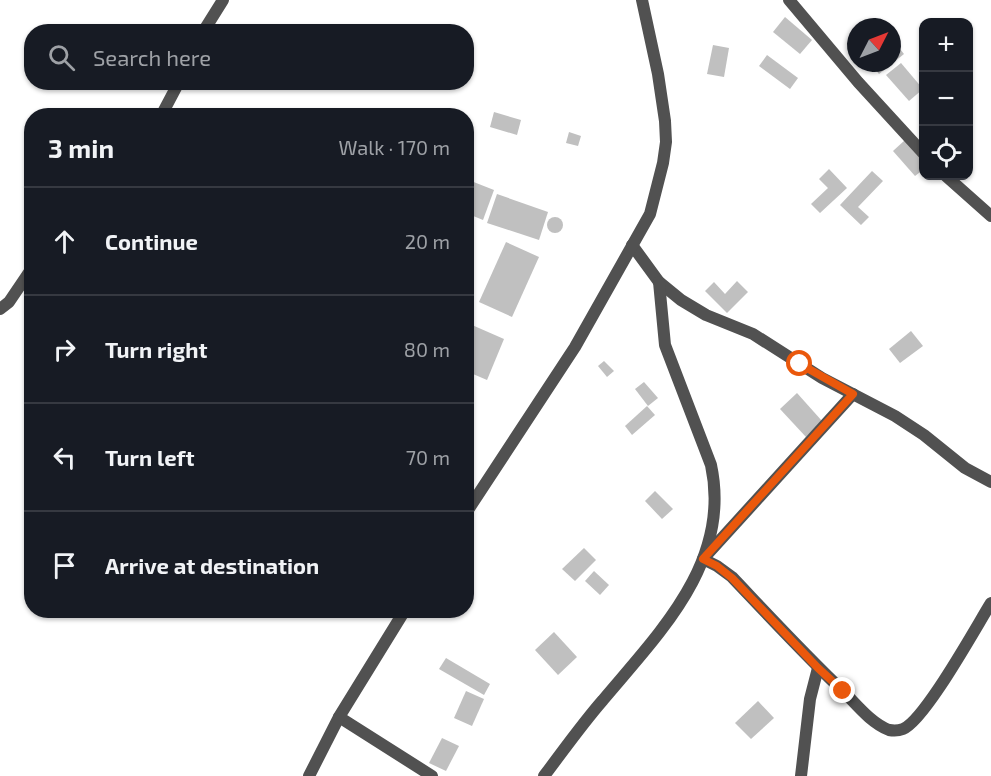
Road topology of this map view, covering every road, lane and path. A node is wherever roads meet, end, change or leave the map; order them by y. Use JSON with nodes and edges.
{"nodes":[{"id":1,"x":223,"y":0,"type":"edge"},
{"id":2,"x":642,"y":0,"type":"edge"},
{"id":3,"x":789,"y":0,"type":"edge"},
{"id":4,"x":208,"y":24,"type":"edge"},
{"id":5,"x":175,"y":90,"type":"edge"},
{"id":6,"x":165,"y":108,"type":"edge"},
{"id":7,"x":919,"y":149,"type":"edge"},
{"id":8,"x":950,"y":180,"type":"edge"},
{"id":9,"x":991,"y":216,"type":"edge"},
{"id":10,"x":633,"y":245,"type":"junction"},
{"id":11,"x":24,"y":280,"type":"edge"},
{"id":12,"x":659,"y":282,"type":"junction"},
{"id":13,"x":0,"y":309,"type":"edge"},
{"id":14,"x":853,"y":394,"type":"junction"},
{"id":15,"x":991,"y":482,"type":"edge"},
{"id":16,"x":474,"y":501,"type":"edge"},
{"id":17,"x":703,"y":559,"type":"junction"},
{"id":18,"x":991,"y":603,"type":"edge"},
{"id":19,"x":400,"y":618,"type":"edge"},
{"id":20,"x":818,"y":668,"type":"junction"},
{"id":21,"x":339,"y":717,"type":"junction"},
{"id":22,"x":309,"y":776,"type":"edge"},
{"id":23,"x":432,"y":776,"type":"edge"},
{"id":24,"x":544,"y":776,"type":"edge"},
{"id":25,"x":801,"y":776,"type":"edge"}],
"edges":[{"from":1,"to":4,"type":"street"},
{"from":2,"to":10,"type":"street"},
{"from":3,"to":7,"type":"street"},
{"from":5,"to":6,"type":"street"},
{"from":8,"to":9,"type":"street"},
{"from":10,"to":12,"type":"street"},
{"from":10,"to":16,"type":"street"},
{"from":11,"to":13,"type":"street"},
{"from":12,"to":14,"type":"street"},
{"from":12,"to":17,"type":"street"},
{"from":14,"to":15,"type":"street"},
{"from":14,"to":17,"type":"street"},
{"from":17,"to":20,"type":"street"},
{"from":17,"to":24,"type":"street"},
{"from":18,"to":20,"type":"street"},
{"from":19,"to":21,"type":"street"},
{"from":20,"to":25,"type":"street"},
{"from":21,"to":22,"type":"street"},
{"from":21,"to":23,"type":"street"}]}
